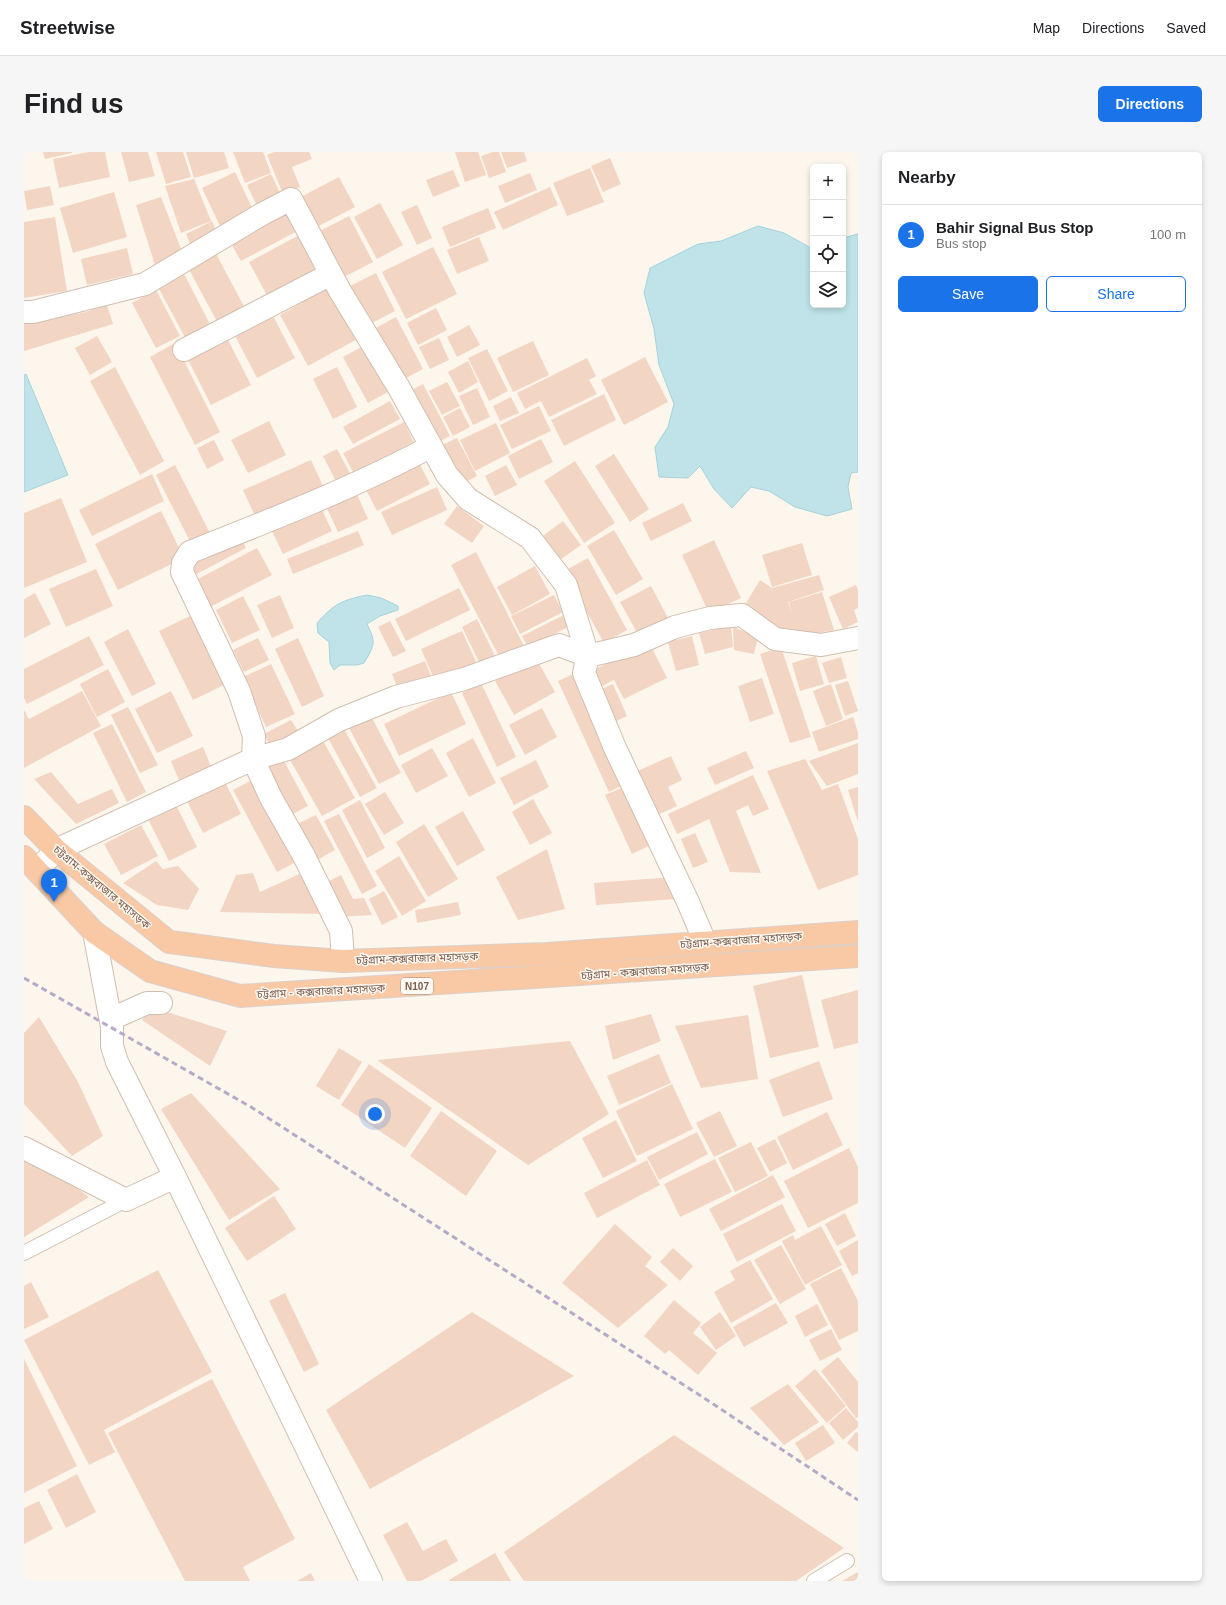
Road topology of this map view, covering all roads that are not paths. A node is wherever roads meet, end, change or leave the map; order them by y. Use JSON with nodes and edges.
{"nodes":[{"id":1,"x":331,"y":274,"type":"junction"},
{"id":2,"x":24,"y":312,"type":"edge"},
{"id":3,"x":184,"y":350,"type":"dead end"},
{"id":4,"x":430,"y":448,"type":"junction"},
{"id":5,"x":858,"y":638,"type":"edge"},
{"id":6,"x":588,"y":656,"type":"junction"},
{"id":7,"x":253,"y":759,"type":"junction"},
{"id":8,"x":24,"y":817,"type":"edge"},
{"id":9,"x":56,"y":850,"type":"junction"},
{"id":10,"x":30,"y":864,"type":"edge"},
{"id":11,"x":94,"y":932,"type":"junction"},
{"id":12,"x":858,"y":932,"type":"edge"},
{"id":13,"x":705,"y":942,"type":"junction"},
{"id":14,"x":858,"y":956,"type":"edge"},
{"id":15,"x":343,"y":961,"type":"junction"},
{"id":16,"x":161,"y":1003,"type":"dead end"},
{"id":17,"x":111,"y":1019,"type":"junction"},
{"id":18,"x":24,"y":1148,"type":"edge"},
{"id":19,"x":175,"y":1177,"type":"junction"},
{"id":20,"x":126,"y":1200,"type":"junction"},
{"id":21,"x":24,"y":1253,"type":"edge"},
{"id":22,"x":847,"y":1561,"type":"dead end"},
{"id":23,"x":371,"y":1581,"type":"edge"},
{"id":24,"x":814,"y":1581,"type":"edge"}],
"edges":[{"from":1,"to":2,"type":"street"},
{"from":1,"to":3,"type":"street"},
{"from":1,"to":4,"type":"street"},
{"from":4,"to":6,"type":"street"},
{"from":4,"to":7,"type":"street"},
{"from":5,"to":6,"type":"street"},
{"from":6,"to":7,"type":"street"},
{"from":6,"to":13,"type":"street"},
{"from":7,"to":9,"type":"street"},
{"from":7,"to":15,"type":"street"},
{"from":8,"to":9,"type":"highway","name":"চট্টগ্রাম-কক্সবাজার মহাসড়ক"},
{"from":9,"to":10,"type":"street"},
{"from":9,"to":15,"type":"highway","name":"চট্টগ্রাম-কক্সবাজার মহাসড়ক"},
{"from":10,"to":11,"type":"highway","name":"চট্টগ্রাম - কক্সবাজার মহাসড়ক","number":"N107"},
{"from":11,"to":14,"type":"highway","name":"চট্টগ্রাম - কক্সবাজার মহাসড়ক","number":"N107"},
{"from":11,"to":17,"type":"street"},
{"from":12,"to":13,"type":"highway","name":"চট্টগ্রাম-কক্সবাজার মহাসড়ক"},
{"from":13,"to":15,"type":"highway","name":"চট্টগ্রাম-কক্সবাজার মহাসড়ক"},
{"from":16,"to":17,"type":"street"},
{"from":17,"to":19,"type":"street"},
{"from":18,"to":20,"type":"street"},
{"from":19,"to":20,"type":"street"},
{"from":19,"to":23,"type":"street"},
{"from":20,"to":21,"type":"lane"},
{"from":22,"to":24,"type":"lane"}]}
